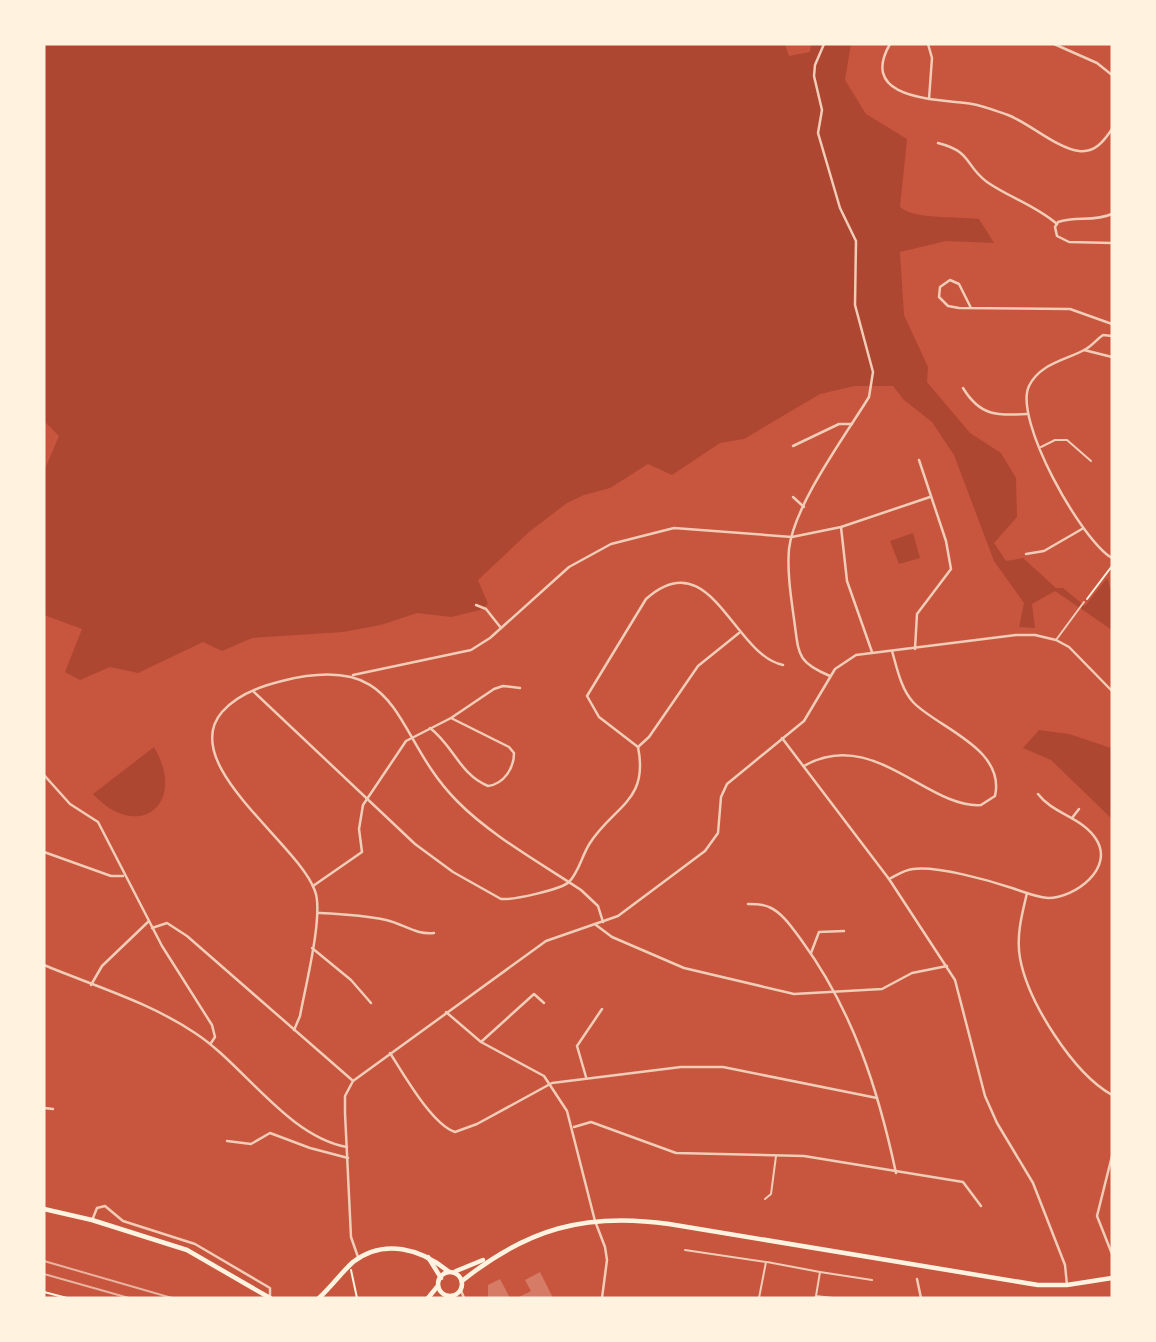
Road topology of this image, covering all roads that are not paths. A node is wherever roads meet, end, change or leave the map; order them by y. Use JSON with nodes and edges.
{"nodes":[{"id":1,"x":824,"y":44,"type":"edge"},
{"id":2,"x":890,"y":44,"type":"edge"},
{"id":3,"x":929,"y":44,"type":"edge"},
{"id":4,"x":1054,"y":44,"type":"edge"},
{"id":5,"x":1112,"y":75,"type":"edge"},
{"id":6,"x":929,"y":99,"type":"junction"},
{"id":7,"x":1112,"y":129,"type":"edge"},
{"id":8,"x":938,"y":143,"type":"dead end"},
{"id":9,"x":1112,"y":214,"type":"edge"},
{"id":10,"x":1057,"y":224,"type":"junction"},
{"id":11,"x":1112,"y":243,"type":"edge"},
{"id":12,"x":971,"y":308,"type":"junction"},
{"id":13,"x":1112,"y":324,"type":"edge"},
{"id":14,"x":1112,"y":336,"type":"edge"},
{"id":15,"x":1084,"y":350,"type":"junction"},
{"id":16,"x":1112,"y":356,"type":"edge"},
{"id":17,"x":963,"y":388,"type":"dead end"},
{"id":18,"x":1027,"y":414,"type":"junction"},
{"id":19,"x":852,"y":424,"type":"junction"},
{"id":20,"x":793,"y":446,"type":"dead end"},
{"id":21,"x":1041,"y":447,"type":"junction"},
{"id":22,"x":919,"y":460,"type":"dead end"},
{"id":23,"x":1091,"y":461,"type":"dead end"},
{"id":24,"x":793,"y":497,"type":"dead end"},
{"id":25,"x":930,"y":497,"type":"junction"},
{"id":26,"x":804,"y":507,"type":"junction"},
{"id":27,"x":841,"y":527,"type":"junction"},
{"id":28,"x":1083,"y":528,"type":"junction"},
{"id":29,"x":792,"y":537,"type":"junction"},
{"id":30,"x":1026,"y":554,"type":"dead end"},
{"id":31,"x":1112,"y":558,"type":"edge"},
{"id":32,"x":1084,"y":602,"type":"road end"},
{"id":33,"x":476,"y":605,"type":"dead end"},
{"id":34,"x":501,"y":628,"type":"junction"},
{"id":35,"x":739,"y":633,"type":"junction"},
{"id":36,"x":1056,"y":640,"type":"junction"},
{"id":37,"x":915,"y":649,"type":"junction"},
{"id":38,"x":892,"y":651,"type":"junction"},
{"id":39,"x":873,"y":653,"type":"junction"},
{"id":40,"x":783,"y":665,"type":"dead end"},
{"id":41,"x":353,"y":675,"type":"junction"},
{"id":42,"x":830,"y":677,"type":"junction"},
{"id":43,"x":520,"y":688,"type":"dead end"},
{"id":44,"x":253,"y":691,"type":"junction"},
{"id":45,"x":1112,"y":691,"type":"edge"},
{"id":46,"x":451,"y":719,"type":"junction"},
{"id":47,"x":430,"y":729,"type":"junction"},
{"id":48,"x":412,"y":737,"type":"junction"},
{"id":49,"x":782,"y":738,"type":"junction"},
{"id":50,"x":638,"y":747,"type":"junction"},
{"id":51,"x":804,"y":766,"type":"junction"},
{"id":52,"x":44,"y":775,"type":"edge"},
{"id":53,"x":1038,"y":793,"type":"dead end"},
{"id":54,"x":366,"y":800,"type":"junction"},
{"id":55,"x":1079,"y":809,"type":"dead end"},
{"id":56,"x":1072,"y":818,"type":"junction"},
{"id":57,"x":44,"y":852,"type":"edge"},
{"id":58,"x":125,"y":876,"type":"junction"},
{"id":59,"x":889,"y":879,"type":"junction"},
{"id":60,"x":569,"y":882,"type":"junction"},
{"id":61,"x":313,"y":886,"type":"junction"},
{"id":62,"x":1027,"y":893,"type":"junction"},
{"id":63,"x":748,"y":904,"type":"dead end"},
{"id":64,"x":318,"y":913,"type":"junction"},
{"id":65,"x":149,"y":922,"type":"junction"},
{"id":66,"x":603,"y":922,"type":"junction"},
{"id":67,"x":596,"y":925,"type":"junction"},
{"id":68,"x":152,"y":928,"type":"junction"},
{"id":69,"x":844,"y":931,"type":"dead end"},
{"id":70,"x":434,"y":933,"type":"dead end"},
{"id":71,"x":312,"y":948,"type":"junction"},
{"id":72,"x":811,"y":953,"type":"junction"},
{"id":73,"x":44,"y":965,"type":"edge"},
{"id":74,"x":947,"y":965,"type":"junction"},
{"id":75,"x":91,"y":985,"type":"junction"},
{"id":76,"x":835,"y":991,"type":"junction"},
{"id":77,"x":371,"y":1003,"type":"dead end"},
{"id":78,"x":544,"y":1003,"type":"dead end"},
{"id":79,"x":602,"y":1009,"type":"dead end"},
{"id":80,"x":446,"y":1012,"type":"junction"},
{"id":81,"x":293,"y":1030,"type":"junction"},
{"id":82,"x":481,"y":1042,"type":"junction"},
{"id":83,"x":211,"y":1044,"type":"junction"},
{"id":84,"x":390,"y":1052,"type":"junction"},
{"id":85,"x":586,"y":1077,"type":"junction"},
{"id":86,"x":353,"y":1081,"type":"junction"},
{"id":87,"x":552,"y":1083,"type":"junction"},
{"id":88,"x":1112,"y":1096,"type":"edge"},
{"id":89,"x":877,"y":1098,"type":"junction"},
{"id":90,"x":44,"y":1108,"type":"edge"},
{"id":91,"x":53,"y":1109,"type":"dead end"},
{"id":92,"x":574,"y":1127,"type":"junction"},
{"id":93,"x":227,"y":1141,"type":"dead end"},
{"id":94,"x":347,"y":1147,"type":"junction"},
{"id":95,"x":776,"y":1155,"type":"junction"},
{"id":96,"x":1112,"y":1156,"type":"edge"},
{"id":97,"x":348,"y":1157,"type":"junction"},
{"id":98,"x":896,"y":1173,"type":"junction"},
{"id":99,"x":765,"y":1199,"type":"dead end"},
{"id":100,"x":981,"y":1206,"type":"dead end"},
{"id":101,"x":44,"y":1209,"type":"edge"},
{"id":102,"x":92,"y":1220,"type":"junction"},
{"id":103,"x":595,"y":1222,"type":"junction"},
{"id":104,"x":685,"y":1250,"type":"dead end"},
{"id":105,"x":1112,"y":1254,"type":"edge"},
{"id":106,"x":427,"y":1256,"type":"junction"},
{"id":107,"x":359,"y":1259,"type":"junction"},
{"id":108,"x":488,"y":1259,"type":"junction"},
{"id":109,"x":765,"y":1262,"type":"junction"},
{"id":110,"x":448,"y":1271,"type":"junction"},
{"id":111,"x":455,"y":1271,"type":"junction"},
{"id":112,"x":820,"y":1272,"type":"junction"},
{"id":113,"x":441,"y":1278,"type":"junction"},
{"id":114,"x":1112,"y":1278,"type":"edge"},
{"id":115,"x":917,"y":1279,"type":"dead end"},
{"id":116,"x":872,"y":1280,"type":"dead end"},
{"id":117,"x":462,"y":1281,"type":"junction"},
{"id":118,"x":1067,"y":1285,"type":"junction"},
{"id":119,"x":438,"y":1286,"type":"junction"},
{"id":120,"x":460,"y":1288,"type":"junction"},
{"id":121,"x":449,"y":1297,"type":"edge"},
{"id":122,"x":816,"y":1297,"type":"edge"},
{"id":123,"x":270,"y":1298,"type":"edge"},
{"id":124,"x":319,"y":1298,"type":"edge"},
{"id":125,"x":428,"y":1298,"type":"edge"},
{"id":126,"x":464,"y":1298,"type":"edge"},
{"id":127,"x":602,"y":1298,"type":"edge"},
{"id":128,"x":759,"y":1298,"type":"edge"},
{"id":129,"x":832,"y":1298,"type":"edge"},
{"id":130,"x":921,"y":1298,"type":"edge"}],
"edges":[{"from":1,"to":19,"type":"street"},
{"from":2,"to":6,"type":"street"},
{"from":3,"to":6,"type":"street"},
{"from":4,"to":5,"type":"street"},
{"from":6,"to":7,"type":"street"},
{"from":8,"to":10,"type":"street"},
{"from":9,"to":10,"type":"street"},
{"from":10,"to":11,"type":"street"},
{"from":12,"to":12,"type":"street"},
{"from":12,"to":13,"type":"street"},
{"from":14,"to":15,"type":"street"},
{"from":15,"to":16,"type":"street"},
{"from":15,"to":18,"type":"street"},
{"from":17,"to":18,"type":"street"},
{"from":18,"to":21,"type":"street"},
{"from":19,"to":20,"type":"street"},
{"from":19,"to":26,"type":"street"},
{"from":21,"to":23,"type":"lane"},
{"from":21,"to":28,"type":"street"},
{"from":22,"to":25,"type":"street"},
{"from":24,"to":26,"type":"street"},
{"from":25,"to":27,"type":"street"},
{"from":25,"to":37,"type":"street"},
{"from":26,"to":29,"type":"street"},
{"from":27,"to":29,"type":"street"},
{"from":27,"to":39,"type":"street"},
{"from":28,"to":30,"type":"street"},
{"from":28,"to":31,"type":"street"},
{"from":29,"to":34,"type":"street"},
{"from":29,"to":42,"type":"street"},
{"from":32,"to":36,"type":"lane"},
{"from":33,"to":34,"type":"street"},
{"from":34,"to":41,"type":"street"},
{"from":35,"to":40,"type":"street"},
{"from":35,"to":50,"type":"street"},
{"from":35,"to":50,"type":"street"},
{"from":36,"to":37,"type":"street"},
{"from":36,"to":45,"type":"street"},
{"from":37,"to":38,"type":"street"},
{"from":38,"to":39,"type":"street"},
{"from":38,"to":51,"type":"street"},
{"from":39,"to":42,"type":"street"},
{"from":41,"to":44,"type":"street"},
{"from":41,"to":48,"type":"street"},
{"from":42,"to":49,"type":"street"},
{"from":43,"to":46,"type":"street"},
{"from":44,"to":54,"type":"street"},
{"from":44,"to":61,"type":"street"},
{"from":46,"to":47,"type":"street"},
{"from":46,"to":47,"type":"street"},
{"from":47,"to":48,"type":"street"},
{"from":48,"to":54,"type":"street"},
{"from":48,"to":60,"type":"street"},
{"from":49,"to":51,"type":"street"},
{"from":49,"to":66,"type":"street"},
{"from":50,"to":60,"type":"street"},
{"from":51,"to":59,"type":"street"},
{"from":52,"to":58,"type":"street"},
{"from":53,"to":56,"type":"street"},
{"from":54,"to":60,"type":"street"},
{"from":54,"to":61,"type":"street"},
{"from":55,"to":56,"type":"street"},
{"from":56,"to":62,"type":"street"},
{"from":57,"to":58,"type":"street"},
{"from":58,"to":65,"type":"street"},
{"from":59,"to":62,"type":"street"},
{"from":59,"to":74,"type":"street"},
{"from":60,"to":66,"type":"street"},
{"from":61,"to":64,"type":"street"},
{"from":62,"to":88,"type":"street"},
{"from":63,"to":72,"type":"street"},
{"from":64,"to":70,"type":"street"},
{"from":64,"to":71,"type":"street"},
{"from":65,"to":68,"type":"street"},
{"from":65,"to":75,"type":"street"},
{"from":66,"to":67,"type":"street"},
{"from":67,"to":76,"type":"street"},
{"from":67,"to":80,"type":"street"},
{"from":68,"to":81,"type":"street"},
{"from":68,"to":83,"type":"street"},
{"from":69,"to":72,"type":"street"},
{"from":71,"to":77,"type":"street"},
{"from":71,"to":81,"type":"street"},
{"from":72,"to":76,"type":"street"},
{"from":73,"to":75,"type":"street"},
{"from":74,"to":76,"type":"street"},
{"from":74,"to":118,"type":"street"},
{"from":75,"to":83,"type":"street"},
{"from":76,"to":89,"type":"street"},
{"from":78,"to":82,"type":"street"},
{"from":79,"to":85,"type":"street"},
{"from":80,"to":82,"type":"street"},
{"from":80,"to":84,"type":"street"},
{"from":81,"to":86,"type":"street"},
{"from":82,"to":87,"type":"street"},
{"from":83,"to":94,"type":"street"},
{"from":84,"to":86,"type":"street"},
{"from":84,"to":87,"type":"street"},
{"from":85,"to":87,"type":"street"},
{"from":85,"to":89,"type":"street"},
{"from":86,"to":94,"type":"street"},
{"from":87,"to":92,"type":"street"},
{"from":89,"to":98,"type":"street"},
{"from":90,"to":91,"type":"street"},
{"from":92,"to":95,"type":"street"},
{"from":92,"to":103,"type":"street"},
{"from":93,"to":97,"type":"street"},
{"from":94,"to":97,"type":"street"},
{"from":95,"to":98,"type":"street"},
{"from":95,"to":99,"type":"lane"},
{"from":96,"to":105,"type":"street"},
{"from":97,"to":107,"type":"street"},
{"from":98,"to":100,"type":"street"},
{"from":101,"to":102,"type":"main road"},
{"from":102,"to":123,"type":"main road"},
{"from":102,"to":123,"type":"street"},
{"from":103,"to":108,"type":"main road"},
{"from":103,"to":118,"type":"main road"},
{"from":103,"to":127,"type":"street"},
{"from":104,"to":109,"type":"lane"},
{"from":106,"to":107,"type":"main road"},
{"from":106,"to":110,"type":"main road"},
{"from":106,"to":113,"type":"main road"},
{"from":107,"to":124,"type":"main road"},
{"from":108,"to":111,"type":"main road"},
{"from":108,"to":117,"type":"main road"},
{"from":109,"to":112,"type":"lane"},
{"from":109,"to":128,"type":"lane"},
{"from":110,"to":111,"type":"main road"},
{"from":110,"to":113,"type":"main road"},
{"from":111,"to":117,"type":"main road"},
{"from":112,"to":116,"type":"lane"},
{"from":112,"to":122,"type":"lane"},
{"from":113,"to":119,"type":"main road"},
{"from":114,"to":118,"type":"main road"},
{"from":115,"to":130,"type":"street"},
{"from":117,"to":120,"type":"main road"},
{"from":119,"to":121,"type":"main road"},
{"from":119,"to":125,"type":"main road"},
{"from":120,"to":121,"type":"main road"},
{"from":120,"to":126,"type":"street"},
{"from":122,"to":129,"type":"lane"}]}
